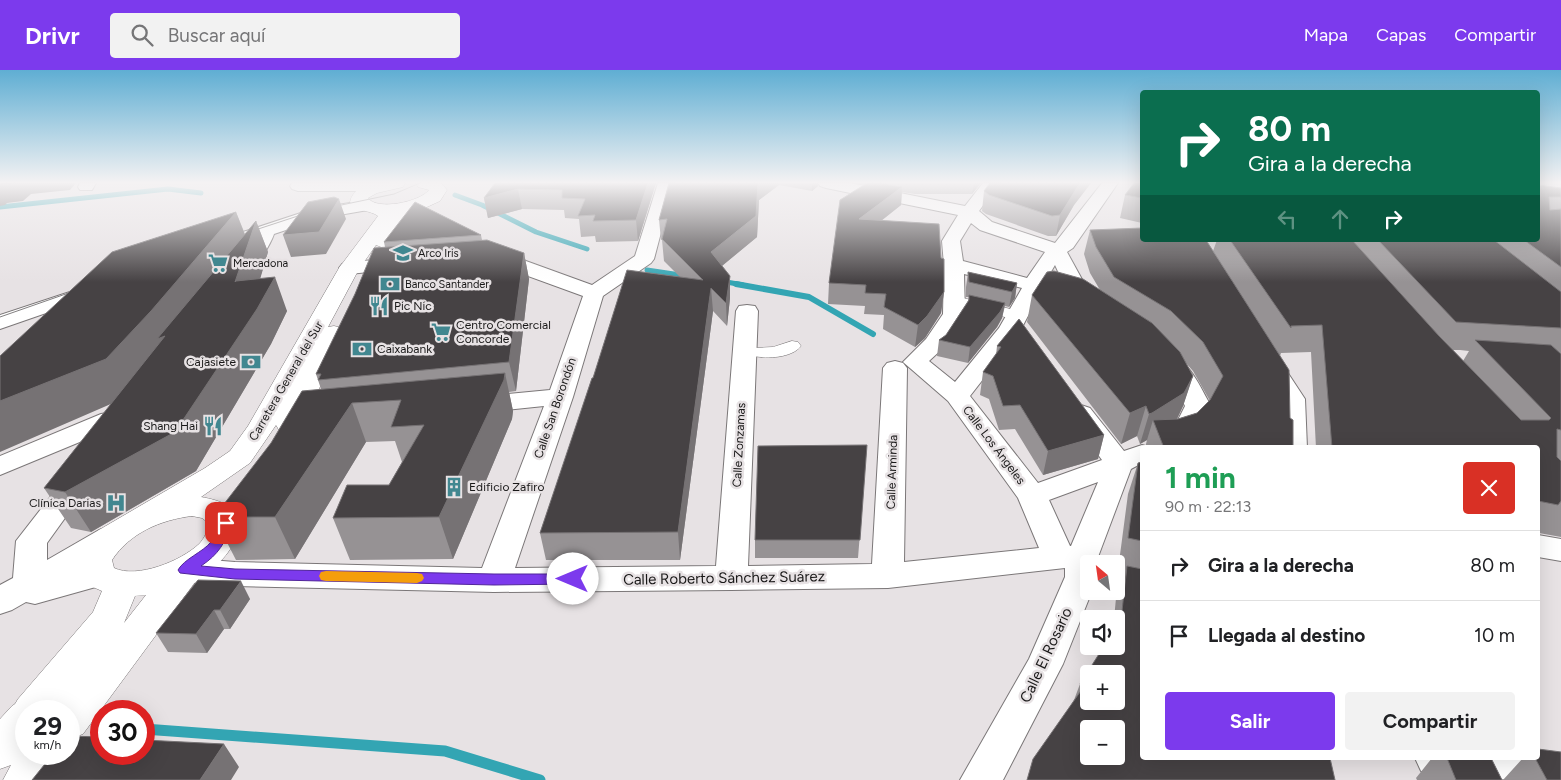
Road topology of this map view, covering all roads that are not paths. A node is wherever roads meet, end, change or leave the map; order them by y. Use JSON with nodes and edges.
{"nodes":[{"id":1,"x":309,"y":216,"type":"edge"},
{"id":2,"x":388,"y":216,"type":"edge"},
{"id":3,"x":403,"y":216,"type":"edge"},
{"id":4,"x":656,"y":216,"type":"edge"},
{"id":5,"x":966,"y":216,"type":"edge"},
{"id":6,"x":974,"y":216,"type":"edge"},
{"id":7,"x":1094,"y":216,"type":"edge"},
{"id":8,"x":266,"y":230,"type":"junction"},
{"id":9,"x":230,"y":243,"type":"edge"},
{"id":10,"x":1061,"y":247,"type":"junction"},
{"id":11,"x":478,"y":258,"type":"edge"},
{"id":12,"x":420,"y":263,"type":"edge"},
{"id":13,"x":954,"y":265,"type":"junction"},
{"id":14,"x":360,"y":267,"type":"junction"},
{"id":15,"x":112,"y":284,"type":"joint"},
{"id":16,"x":1033,"y":284,"type":"junction"},
{"id":17,"x":226,"y":290,"type":"edge"},
{"id":18,"x":594,"y":293,"type":"junction"},
{"id":19,"x":1082,"y":298,"type":"junction"},
{"id":20,"x":954,"y":300,"type":"junction"},
{"id":21,"x":747,"y":311,"type":"dead end"},
{"id":22,"x":1106,"y":314,"type":"edge"},
{"id":23,"x":74,"y":320,"type":"edge"},
{"id":24,"x":0,"y":322,"type":"edge"},
{"id":25,"x":1019,"y":325,"type":"junction"},
{"id":26,"x":1153,"y":345,"type":"edge"},
{"id":27,"x":1261,"y":349,"type":"edge"},
{"id":28,"x":767,"y":352,"type":"dead end"},
{"id":29,"x":792,"y":352,"type":"dead end"},
{"id":30,"x":895,"y":368,"type":"dead end"},
{"id":31,"x":1067,"y":393,"type":"edge"},
{"id":32,"x":957,"y":396,"type":"junction"},
{"id":33,"x":560,"y":397,"type":"junction"},
{"id":34,"x":454,"y":407,"type":"edge"},
{"id":35,"x":319,"y":420,"type":"edge"},
{"id":36,"x":290,"y":423,"type":"junction"},
{"id":37,"x":1159,"y":445,"type":"edge"},
{"id":38,"x":1293,"y":445,"type":"edge"},
{"id":39,"x":275,"y":448,"type":"edge"},
{"id":40,"x":1125,"y":465,"type":"edge"},
{"id":41,"x":0,"y":466,"type":"edge"},
{"id":42,"x":1140,"y":481,"type":"edge"},
{"id":43,"x":1032,"y":496,"type":"junction"},
{"id":44,"x":144,"y":517,"type":"junction"},
{"id":45,"x":110,"y":538,"type":"junction"},
{"id":46,"x":1540,"y":546,"type":"edge"},
{"id":47,"x":1561,"y":550,"type":"edge"},
{"id":48,"x":1078,"y":568,"type":"edge"},
{"id":49,"x":185,"y":570,"type":"junction"},
{"id":50,"x":888,"y":576,"type":"junction"},
{"id":51,"x":731,"y":578,"type":"junction"},
{"id":52,"x":110,"y":580,"type":"junction"},
{"id":53,"x":494,"y":580,"type":"junction"},
{"id":54,"x":29,"y":585,"type":"junction"},
{"id":55,"x":1125,"y":586,"type":"edge"},
{"id":56,"x":1140,"y":590,"type":"edge"},
{"id":57,"x":0,"y":601,"type":"edge"},
{"id":58,"x":41,"y":700,"type":"edge"},
{"id":59,"x":80,"y":708,"type":"edge"},
{"id":60,"x":15,"y":732,"type":"edge"},
{"id":61,"x":0,"y":750,"type":"edge"},
{"id":62,"x":1452,"y":760,"type":"edge"},
{"id":63,"x":37,"y":765,"type":"edge"},
{"id":64,"x":1561,"y":773,"type":"edge"},
{"id":65,"x":25,"y":780,"type":"edge"},
{"id":66,"x":981,"y":780,"type":"edge"}],
"edges":[{"from":1,"to":8,"type":"street"},
{"from":2,"to":14,"type":"main road","name":"Carretera General del Sur"},
{"from":3,"to":14,"type":"main road","name":"Carretera General del Sur"},
{"from":4,"to":18,"type":"street"},
{"from":5,"to":13,"type":"street"},
{"from":6,"to":10,"type":"street"},
{"from":7,"to":10,"type":"street"},
{"from":8,"to":9,"type":"street"},
{"from":8,"to":17,"type":"street"},
{"from":10,"to":16,"type":"street","name":"Calle Los Ángeles"},
{"from":10,"to":19,"type":"street"},
{"from":11,"to":18,"type":"street"},
{"from":12,"to":14,"type":"street"},
{"from":13,"to":16,"type":"street"},
{"from":13,"to":20,"type":"street"},
{"from":14,"to":36,"type":"main road","name":"Carretera General del Sur"},
{"from":14,"to":44,"type":"main road","name":"Carretera General del Sur"},
{"from":15,"to":23,"type":"street"},
{"from":15,"to":24,"type":"street"},
{"from":16,"to":19,"type":"street"},
{"from":16,"to":25,"type":"street","name":"Calle Los Ángeles"},
{"from":18,"to":33,"type":"street","name":"Calle San Borondón"},
{"from":19,"to":22,"type":"street"},
{"from":20,"to":25,"type":"street"},
{"from":20,"to":32,"type":"street"},
{"from":21,"to":51,"type":"street","name":"Calle Zonzamas"},
{"from":25,"to":32,"type":"street","name":"Calle Los Ángeles"},
{"from":26,"to":37,"type":"street"},
{"from":27,"to":38,"type":"street"},
{"from":28,"to":29,"type":"street"},
{"from":30,"to":50,"type":"street","name":"Calle Arminda"},
{"from":31,"to":40,"type":"street"},
{"from":32,"to":43,"type":"street","name":"Calle Los Ángeles"},
{"from":33,"to":34,"type":"street"},
{"from":33,"to":53,"type":"street","name":"Calle San Borondón"},
{"from":35,"to":36,"type":"street"},
{"from":36,"to":39,"type":"main road","name":"Carretera General del Sur"},
{"from":40,"to":42,"type":"street"},
{"from":40,"to":43,"type":"street"},
{"from":40,"to":48,"type":"street","name":"Calle El Rosario"},
{"from":41,"to":54,"type":"street"},
{"from":43,"to":48,"type":"street","name":"Calle Los Ángeles"},
{"from":44,"to":45,"type":"main road"},
{"from":44,"to":49,"type":"main road"},
{"from":45,"to":52,"type":"main road"},
{"from":45,"to":54,"type":"street"},
{"from":46,"to":47,"type":"street"},
{"from":48,"to":50,"type":"street","name":"Calle Roberto Sánchez Suárez"},
{"from":48,"to":66,"type":"street","name":"Calle El Rosario"},
{"from":49,"to":52,"type":"main road"},
{"from":49,"to":53,"type":"street","name":"Calle Roberto Sánchez Suárez"},
{"from":49,"to":59,"type":"main road"},
{"from":50,"to":51,"type":"street","name":"Calle Roberto Sánchez Suárez"},
{"from":51,"to":53,"type":"street","name":"Calle Roberto Sánchez Suárez"},
{"from":52,"to":57,"type":"street"},
{"from":52,"to":58,"type":"main road"},
{"from":54,"to":57,"type":"street"},
{"from":55,"to":56,"type":"street"},
{"from":60,"to":61,"type":"main road"},
{"from":62,"to":64,"type":"street"},
{"from":63,"to":65,"type":"main road"}]}
